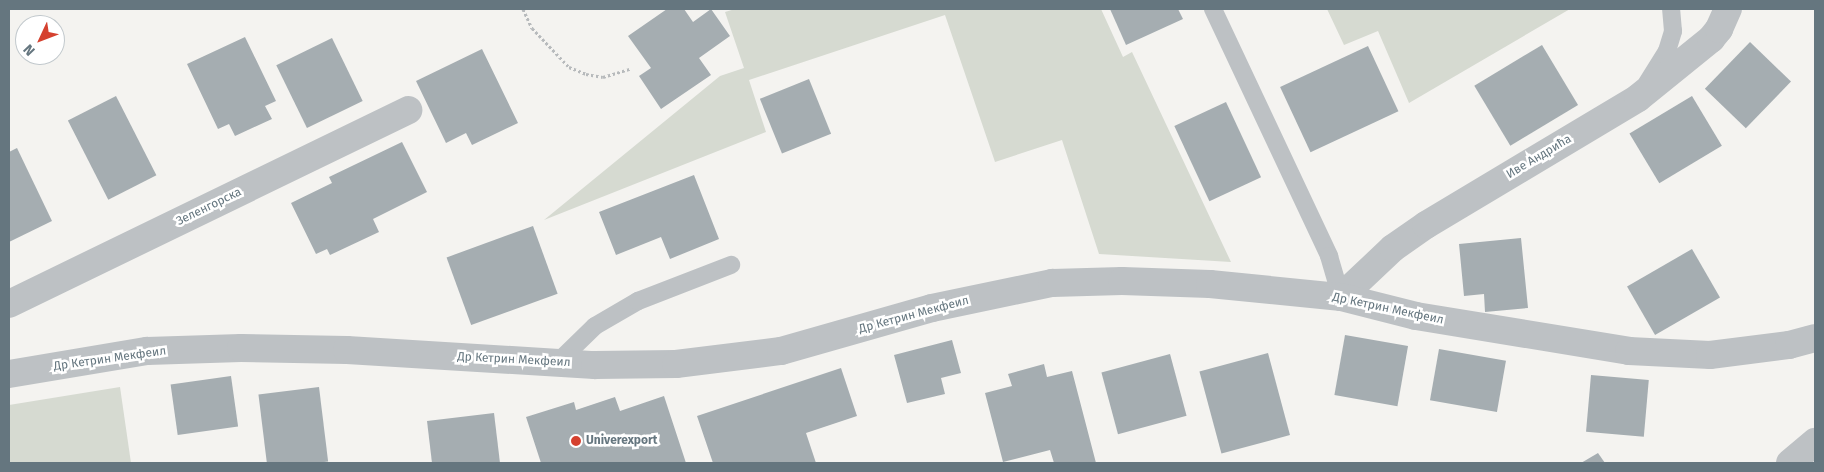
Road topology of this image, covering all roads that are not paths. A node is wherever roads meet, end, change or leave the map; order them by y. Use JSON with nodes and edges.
{"nodes":[{"id":1,"x":1213,"y":9,"type":"edge"},
{"id":2,"x":1671,"y":9,"type":"edge"},
{"id":3,"x":1728,"y":9,"type":"edge"},
{"id":4,"x":1638,"y":98,"type":"junction"},
{"id":5,"x":408,"y":110,"type":"dead end"},
{"id":6,"x":731,"y":265,"type":"dead end"},
{"id":7,"x":1341,"y":297,"type":"junction"},
{"id":8,"x":9,"y":304,"type":"edge"},
{"id":9,"x":1815,"y":338,"type":"edge"},
{"id":10,"x":557,"y":363,"type":"junction"},
{"id":11,"x":9,"y":374,"type":"edge"},
{"id":12,"x":1815,"y":442,"type":"edge"},
{"id":13,"x":1790,"y":463,"type":"edge"}],
"edges":[{"from":1,"to":7,"type":"lane"},
{"from":2,"to":4,"type":"lane"},
{"from":3,"to":4,"type":"street","name":"Иве Андрића"},
{"from":4,"to":7,"type":"street","name":"Иве Андрића"},
{"from":5,"to":8,"type":"street","name":"Зеленгорска"},
{"from":6,"to":10,"type":"lane"},
{"from":7,"to":9,"type":"street","name":"Др Кетрин Мекфеил"},
{"from":7,"to":10,"type":"street","name":"Др Кетрин Мекфеил"},
{"from":10,"to":11,"type":"street","name":"Др Кетрин Мекфеил"},
{"from":12,"to":13,"type":"street"}]}
